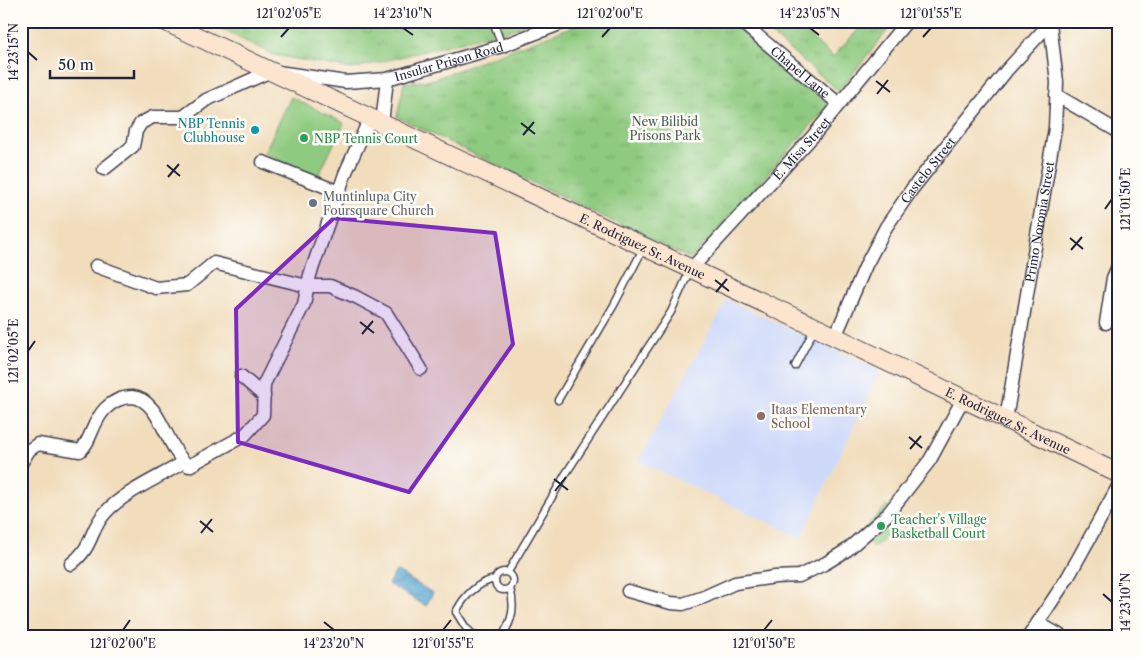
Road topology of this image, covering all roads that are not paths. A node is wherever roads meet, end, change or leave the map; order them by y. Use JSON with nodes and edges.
{"nodes":[{"id":1,"x":164,"y":21,"type":"edge"},
{"id":2,"x":493,"y":21,"type":"edge"},
{"id":3,"x":568,"y":21,"type":"edge"},
{"id":4,"x":740,"y":21,"type":"edge"},
{"id":5,"x":907,"y":21,"type":"edge"},
{"id":6,"x":1051,"y":22,"type":"edge"},
{"id":7,"x":502,"y":46,"type":"junction"},
{"id":8,"x":270,"y":71,"type":"junction"},
{"id":9,"x":387,"y":80,"type":"junction"},
{"id":10,"x":1056,"y":94,"type":"junction"},
{"id":11,"x":839,"y":104,"type":"junction"},
{"id":12,"x":376,"y":121,"type":"junction"},
{"id":13,"x":1119,"y":132,"type":"edge"},
{"id":14,"x":263,"y":162,"type":"dead end"},
{"id":15,"x":104,"y":168,"type":"dead end"},
{"id":16,"x":339,"y":192,"type":"junction"},
{"id":17,"x":644,"y":248,"type":"junction"},
{"id":18,"x":1119,"y":264,"type":"edge"},
{"id":19,"x":96,"y":266,"type":"dead end"},
{"id":20,"x":690,"y":270,"type":"junction"},
{"id":21,"x":308,"y":286,"type":"junction"},
{"id":22,"x":1106,"y":323,"type":"dead end"},
{"id":23,"x":815,"y":327,"type":"junction"},
{"id":24,"x":835,"y":337,"type":"junction"},
{"id":25,"x":795,"y":366,"type":"dead end"},
{"id":26,"x":421,"y":369,"type":"dead end"},
{"id":27,"x":240,"y":376,"type":"dead end"},
{"id":28,"x":264,"y":396,"type":"junction"},
{"id":29,"x":963,"y":399,"type":"junction"},
{"id":30,"x":558,"y":400,"type":"dead end"},
{"id":31,"x":1006,"y":419,"type":"junction"},
{"id":32,"x":184,"y":462,"type":"junction"},
{"id":33,"x":21,"y":463,"type":"edge"},
{"id":34,"x":1119,"y":474,"type":"edge"},
{"id":35,"x":1119,"y":485,"type":"edge"},
{"id":36,"x":71,"y":564,"type":"dead end"},
{"id":37,"x":508,"y":572,"type":"junction"},
{"id":38,"x":495,"y":579,"type":"junction"},
{"id":39,"x":510,"y":588,"type":"junction"},
{"id":40,"x":628,"y":591,"type":"dead end"},
{"id":41,"x":1038,"y":623,"type":"junction"},
{"id":42,"x":475,"y":636,"type":"edge"},
{"id":43,"x":502,"y":636,"type":"edge"},
{"id":44,"x":1029,"y":636,"type":"edge"},
{"id":45,"x":1061,"y":636,"type":"edge"}],
"edges":[{"from":1,"to":8,"type":"street","name":"E. Rodriguez Sr. Avenue"},
{"from":2,"to":7,"type":"lane"},
{"from":3,"to":7,"type":"street","name":"Insular Prison Road"},
{"from":4,"to":11,"type":"street","name":"Chapel Lane"},
{"from":5,"to":11,"type":"street","name":"E. Misa Street"},
{"from":6,"to":10,"type":"street","name":"Primo Noronia Street"},
{"from":6,"to":24,"type":"street","name":"Castelo Street"},
{"from":7,"to":9,"type":"street","name":"Insular Prison Road"},
{"from":8,"to":9,"type":"street","name":"Insular Prison Road"},
{"from":8,"to":12,"type":"street","name":"E. Rodriguez Sr. Avenue"},
{"from":8,"to":15,"type":"street"},
{"from":9,"to":12,"type":"street","name":"Insular Prison Road"},
{"from":10,"to":13,"type":"street"},
{"from":10,"to":31,"type":"street","name":"Primo Noronia Street"},
{"from":11,"to":20,"type":"street","name":"E. Misa Street"},
{"from":12,"to":16,"type":"street","name":"Insular Prison Road"},
{"from":12,"to":17,"type":"street","name":"E. Rodriguez Sr. Avenue"},
{"from":14,"to":16,"type":"street"},
{"from":16,"to":21,"type":"street","name":"Insular Prison Road"},
{"from":17,"to":20,"type":"street","name":"E. Rodriguez Sr. Avenue"},
{"from":17,"to":30,"type":"lane"},
{"from":18,"to":22,"type":"street"},
{"from":19,"to":21,"type":"street"},
{"from":20,"to":23,"type":"street","name":"E. Rodriguez Sr. Avenue"},
{"from":20,"to":37,"type":"lane"},
{"from":21,"to":26,"type":"street"},
{"from":21,"to":28,"type":"street","name":"Insular Prison Road"},
{"from":23,"to":24,"type":"street","name":"E. Rodriguez Sr. Avenue"},
{"from":23,"to":25,"type":"lane"},
{"from":24,"to":29,"type":"street","name":"E. Rodriguez Sr. Avenue"},
{"from":27,"to":28,"type":"street"},
{"from":28,"to":32,"type":"street","name":"Insular Prison Road"},
{"from":29,"to":31,"type":"street","name":"E. Rodriguez Sr. Avenue"},
{"from":29,"to":40,"type":"street"},
{"from":31,"to":34,"type":"street","name":"E. Rodriguez Sr. Avenue"},
{"from":32,"to":33,"type":"street"},
{"from":32,"to":36,"type":"street"},
{"from":35,"to":41,"type":"street"},
{"from":37,"to":38,"type":"lane"},
{"from":37,"to":39,"type":"lane"},
{"from":38,"to":39,"type":"lane"},
{"from":38,"to":42,"type":"lane"},
{"from":39,"to":43,"type":"lane"},
{"from":41,"to":44,"type":"street"},
{"from":41,"to":45,"type":"street"}]}
